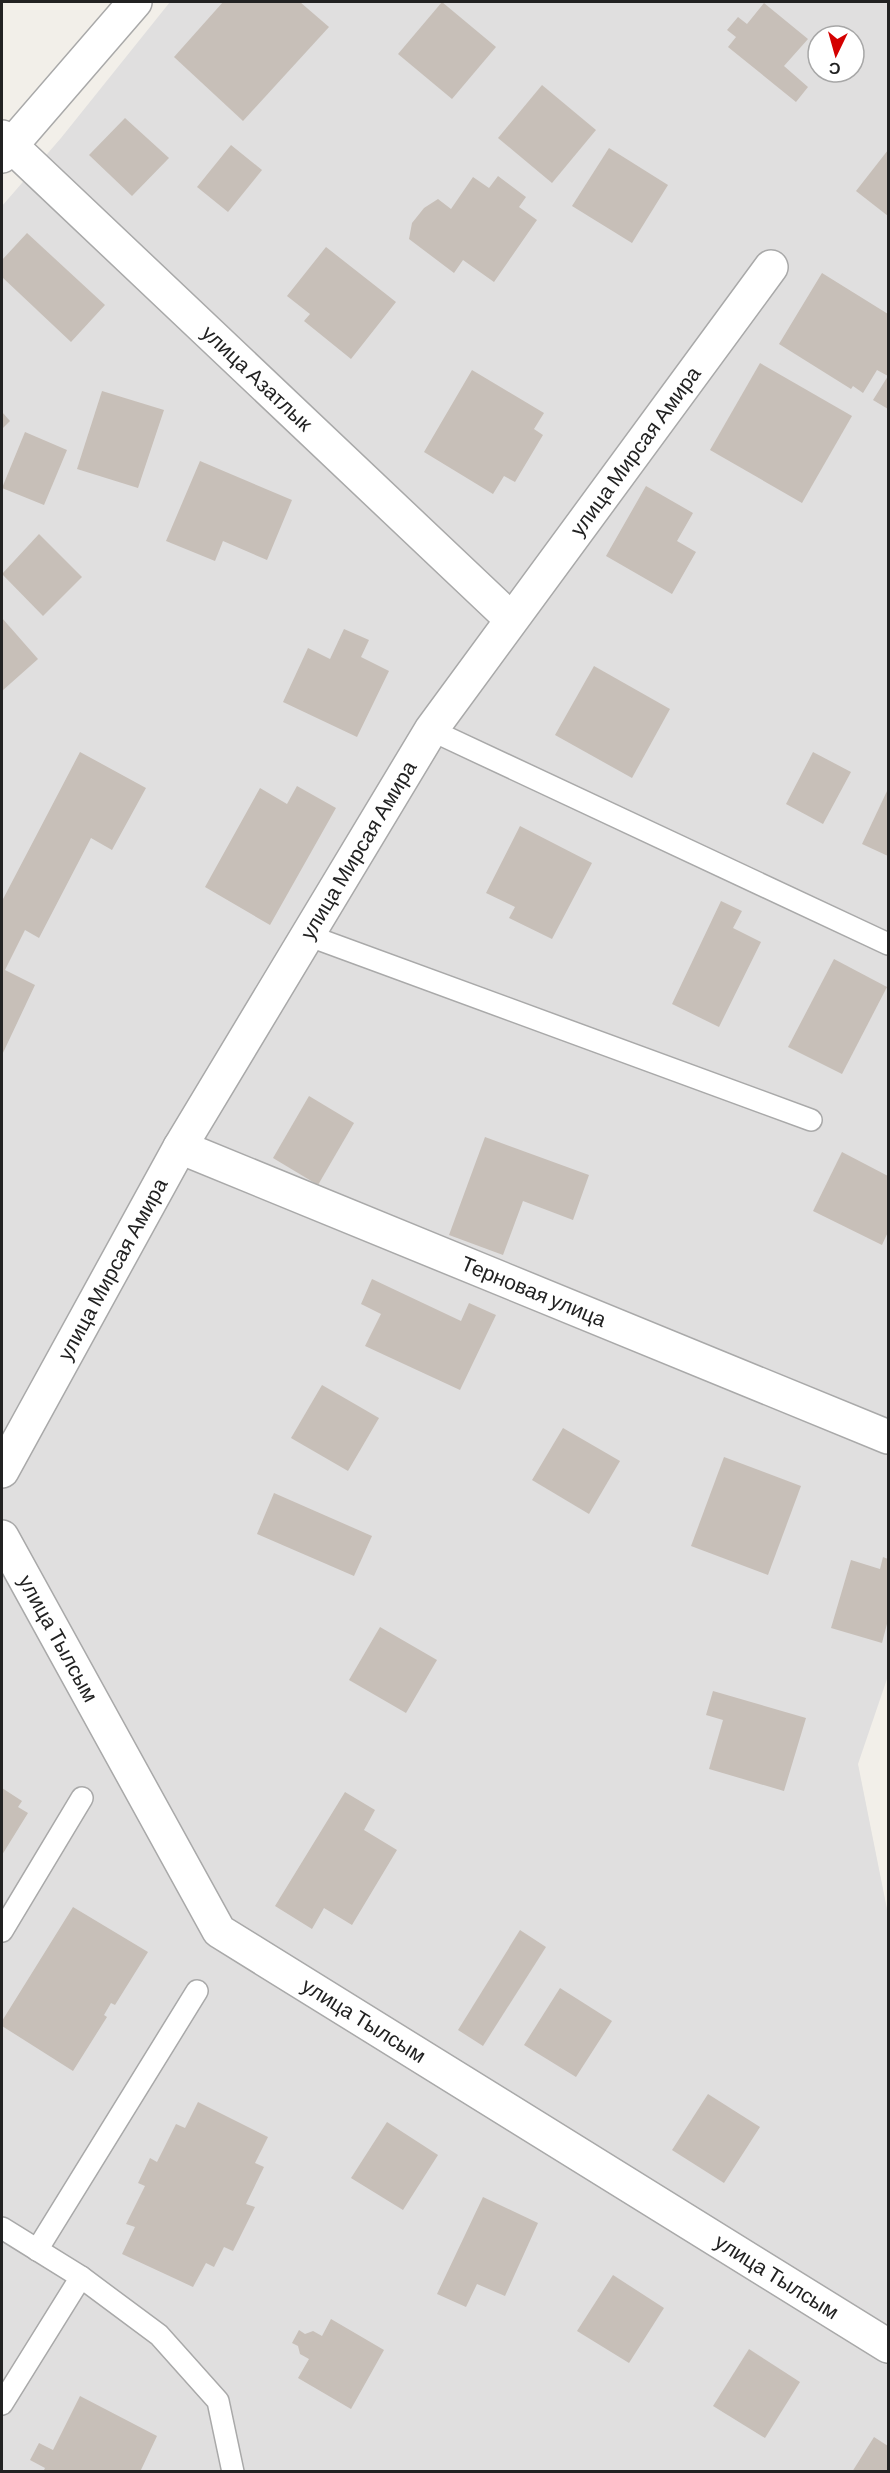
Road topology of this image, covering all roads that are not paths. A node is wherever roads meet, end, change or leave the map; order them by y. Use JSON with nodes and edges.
{"nodes":[{"id":1,"x":135,"y":2,"type":"edge"},
{"id":2,"x":5,"y":146,"type":"edge"},
{"id":3,"x":771,"y":267,"type":"dead end"},
{"id":4,"x":511,"y":619,"type":"junction"},
{"id":5,"x":431,"y":730,"type":"junction"},
{"id":6,"x":307,"y":935,"type":"junction"},
{"id":7,"x":888,"y":944,"type":"edge"},
{"id":8,"x":811,"y":1120,"type":"dead end"},
{"id":9,"x":180,"y":1147,"type":"junction"},
{"id":10,"x":888,"y":1437,"type":"edge"},
{"id":11,"x":2,"y":1471,"type":"edge"},
{"id":12,"x":2,"y":1537,"type":"edge"},
{"id":13,"x":82,"y":1798,"type":"dead end"},
{"id":14,"x":2,"y":1931,"type":"edge"},
{"id":15,"x":197,"y":1991,"type":"dead end"},
{"id":16,"x":2,"y":2228,"type":"edge"},
{"id":17,"x":37,"y":2250,"type":"junction"},
{"id":18,"x":81,"y":2277,"type":"junction"},
{"id":19,"x":888,"y":2346,"type":"edge"},
{"id":20,"x":2,"y":2404,"type":"edge"},
{"id":21,"x":233,"y":2472,"type":"edge"}],
"edges":[{"from":1,"to":2,"type":"street"},
{"from":2,"to":4,"type":"street","name":"улица Азатлык"},
{"from":3,"to":4,"type":"street","name":"улица Мирсая Амира"},
{"from":4,"to":5,"type":"street","name":"улица Мирсая Амира"},
{"from":5,"to":6,"type":"street","name":"улица Мирсая Амира"},
{"from":5,"to":7,"type":"lane"},
{"from":6,"to":8,"type":"lane"},
{"from":6,"to":9,"type":"street","name":"улица Мирсая Амира"},
{"from":9,"to":10,"type":"street","name":"Терновая улица"},
{"from":9,"to":11,"type":"street","name":"улица Мирсая Амира"},
{"from":12,"to":19,"type":"street","name":"улица Тылсым"},
{"from":13,"to":14,"type":"lane"},
{"from":15,"to":17,"type":"lane"},
{"from":16,"to":17,"type":"lane"},
{"from":17,"to":18,"type":"lane"},
{"from":18,"to":20,"type":"lane"},
{"from":18,"to":21,"type":"lane"}]}
